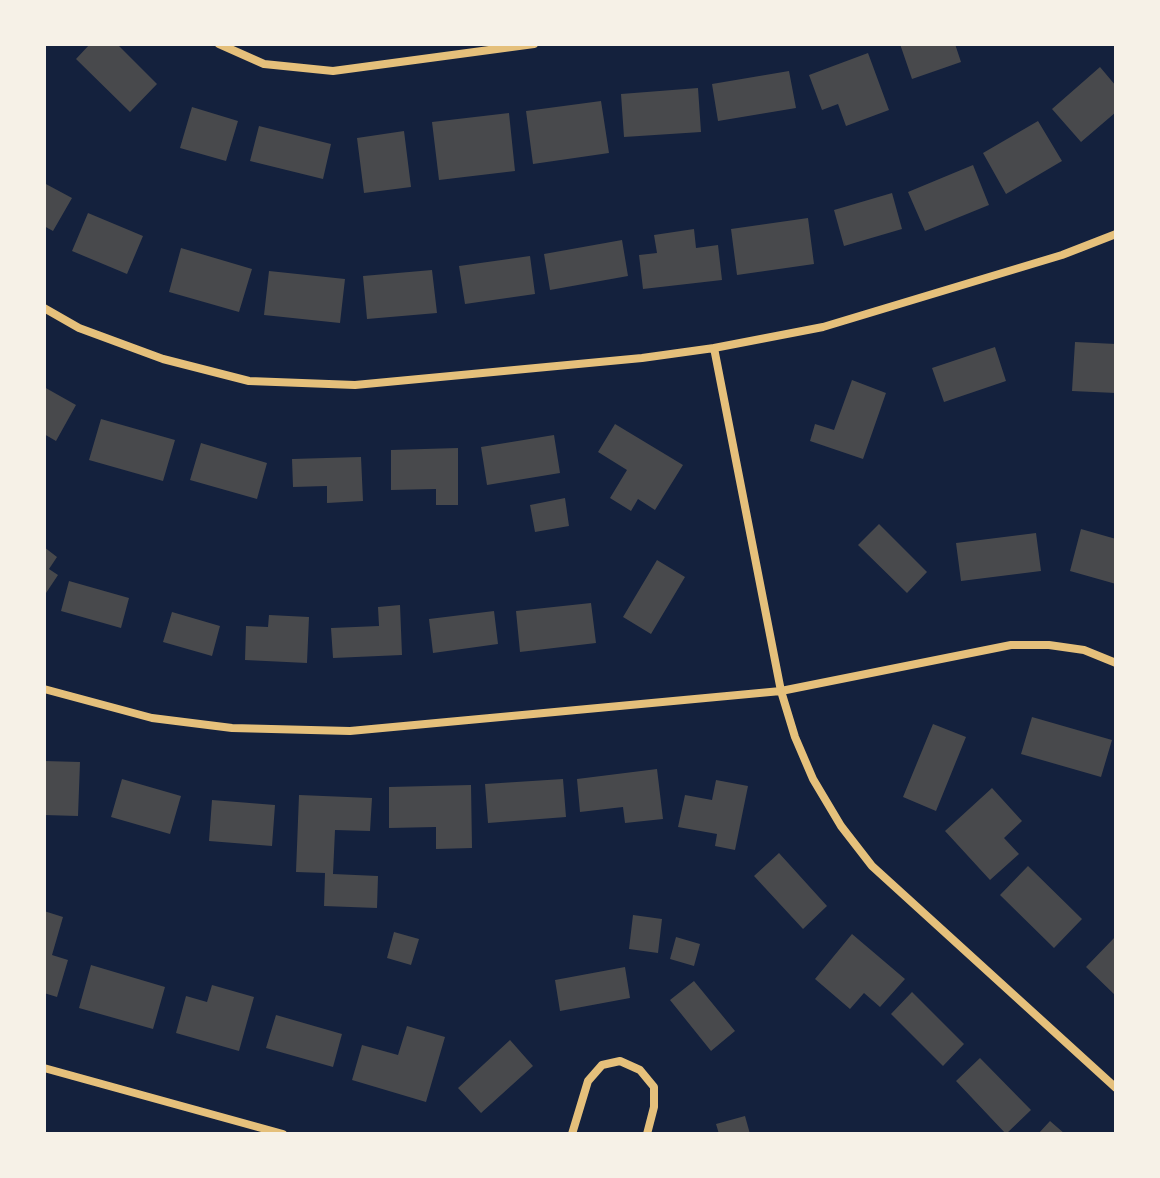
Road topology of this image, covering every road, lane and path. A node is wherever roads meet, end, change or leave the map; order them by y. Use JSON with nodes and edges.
{"nodes":[{"id":1,"x":219,"y":44,"type":"edge"},
{"id":2,"x":534,"y":44,"type":"edge"},
{"id":3,"x":1116,"y":234,"type":"edge"},
{"id":4,"x":44,"y":308,"type":"edge"},
{"id":5,"x":714,"y":348,"type":"junction"},
{"id":6,"x":1116,"y":663,"type":"edge"},
{"id":7,"x":44,"y":689,"type":"edge"},
{"id":8,"x":781,"y":691,"type":"junction"},
{"id":9,"x":44,"y":1068,"type":"edge"},
{"id":10,"x":1116,"y":1088,"type":"edge"},
{"id":11,"x":283,"y":1134,"type":"edge"},
{"id":12,"x":572,"y":1134,"type":"edge"},
{"id":13,"x":647,"y":1134,"type":"edge"}],
"edges":[{"from":1,"to":2,"type":"street"},
{"from":3,"to":5,"type":"street"},
{"from":4,"to":5,"type":"street"},
{"from":5,"to":8,"type":"street"},
{"from":6,"to":8,"type":"street"},
{"from":7,"to":8,"type":"street"},
{"from":8,"to":10,"type":"street"},
{"from":9,"to":11,"type":"street"},
{"from":12,"to":13,"type":"street"}]}
